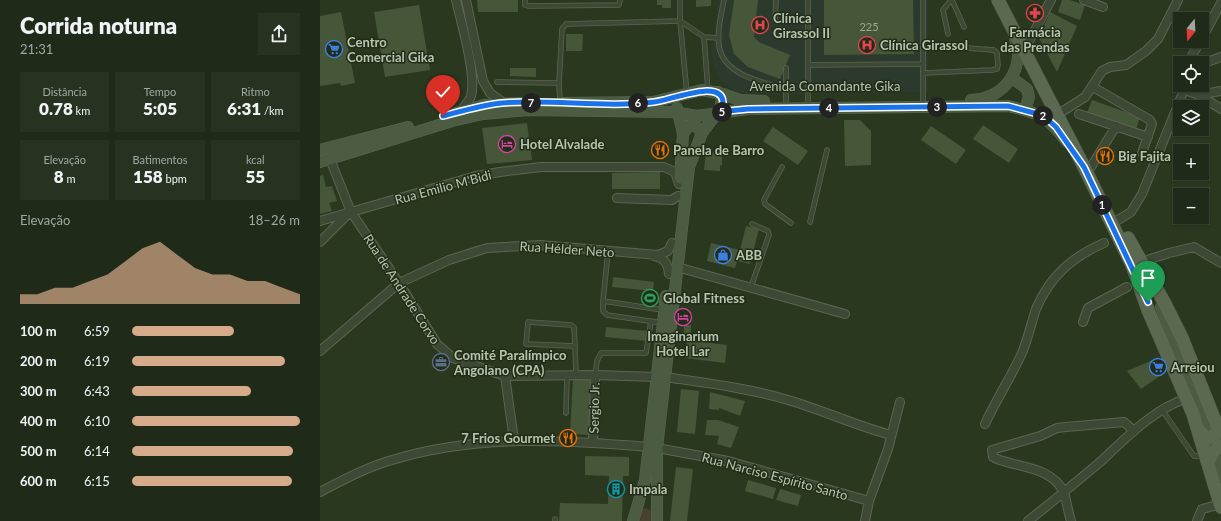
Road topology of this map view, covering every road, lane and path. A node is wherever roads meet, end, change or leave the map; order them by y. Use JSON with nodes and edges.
{"nodes":[{"id":1,"x":456,"y":0,"type":"edge"},
{"id":2,"x":466,"y":0,"type":"edge"},
{"id":3,"x":526,"y":0,"type":"edge"},
{"id":4,"x":593,"y":0,"type":"edge"},
{"id":5,"x":620,"y":0,"type":"edge"},
{"id":6,"x":680,"y":0,"type":"edge"},
{"id":7,"x":724,"y":0,"type":"edge"},
{"id":8,"x":776,"y":0,"type":"edge"},
{"id":9,"x":808,"y":0,"type":"edge"},
{"id":10,"x":923,"y":0,"type":"edge"},
{"id":11,"x":952,"y":0,"type":"edge"},
{"id":12,"x":998,"y":0,"type":"edge"},
{"id":13,"x":1005,"y":0,"type":"edge"},
{"id":14,"x":1051,"y":0,"type":"edge"},
{"id":15,"x":1084,"y":0,"type":"edge"},
{"id":16,"x":1178,"y":0,"type":"edge"},
{"id":17,"x":1221,"y":3,"type":"edge"},
{"id":18,"x":593,"y":5,"type":"junction"},
{"id":19,"x":1103,"y":7,"type":"dead end"},
{"id":20,"x":775,"y":20,"type":"dead end"},
{"id":21,"x":680,"y":21,"type":"junction"},
{"id":22,"x":1010,"y":25,"type":"junction"},
{"id":23,"x":1209,"y":25,"type":"edge"},
{"id":24,"x":964,"y":27,"type":"dead end"},
{"id":25,"x":948,"y":34,"type":"dead end"},
{"id":26,"x":704,"y":37,"type":"junction"},
{"id":27,"x":719,"y":38,"type":"junction"},
{"id":28,"x":1028,"y":44,"type":"junction"},
{"id":29,"x":953,"y":47,"type":"dead end"},
{"id":30,"x":1221,"y":57,"type":"edge"},
{"id":31,"x":1209,"y":61,"type":"edge"},
{"id":32,"x":923,"y":64,"type":"junction"},
{"id":33,"x":808,"y":65,"type":"junction"},
{"id":34,"x":786,"y":68,"type":"dead end"},
{"id":35,"x":923,"y":73,"type":"junction"},
{"id":36,"x":1012,"y":78,"type":"junction"},
{"id":37,"x":497,"y":82,"type":"dead end"},
{"id":38,"x":559,"y":83,"type":"junction"},
{"id":39,"x":1093,"y":87,"type":"junction"},
{"id":40,"x":786,"y":89,"type":"junction"},
{"id":41,"x":1221,"y":91,"type":"edge"},
{"id":42,"x":713,"y":92,"type":"junction"},
{"id":43,"x":1183,"y":92,"type":"edge"},
{"id":44,"x":1194,"y":92,"type":"edge"},
{"id":45,"x":685,"y":95,"type":"junction"},
{"id":46,"x":1199,"y":95,"type":"junction"},
{"id":47,"x":923,"y":100,"type":"junction"},
{"id":48,"x":786,"y":101,"type":"junction"},
{"id":49,"x":808,"y":101,"type":"junction"},
{"id":50,"x":504,"y":103,"type":"junction"},
{"id":51,"x":560,"y":103,"type":"junction"},
{"id":52,"x":1221,"y":108,"type":"edge"},
{"id":53,"x":1025,"y":110,"type":"junction"},
{"id":54,"x":460,"y":111,"type":"junction"},
{"id":55,"x":1063,"y":111,"type":"junction"},
{"id":56,"x":718,"y":112,"type":"junction"},
{"id":57,"x":678,"y":113,"type":"junction"},
{"id":58,"x":1079,"y":114,"type":"dead end"},
{"id":59,"x":1116,"y":126,"type":"junction"},
{"id":60,"x":683,"y":134,"type":"junction"},
{"id":61,"x":701,"y":136,"type":"junction"},
{"id":62,"x":1148,"y":137,"type":"junction"},
{"id":63,"x":320,"y":150,"type":"edge"},
{"id":64,"x":827,"y":150,"type":"dead end"},
{"id":65,"x":1142,"y":153,"type":"dead end"},
{"id":66,"x":683,"y":154,"type":"junction"},
{"id":67,"x":325,"y":161,"type":"edge"},
{"id":68,"x":664,"y":167,"type":"junction"},
{"id":69,"x":782,"y":167,"type":"dead end"},
{"id":70,"x":1088,"y":167,"type":"junction"},
{"id":71,"x":679,"y":184,"type":"junction"},
{"id":72,"x":617,"y":198,"type":"dead end"},
{"id":73,"x":676,"y":200,"type":"junction"},
{"id":74,"x":351,"y":212,"type":"junction"},
{"id":75,"x":1118,"y":220,"type":"junction"},
{"id":76,"x":320,"y":221,"type":"edge"},
{"id":77,"x":810,"y":222,"type":"dead end"},
{"id":78,"x":791,"y":223,"type":"dead end"},
{"id":79,"x":752,"y":224,"type":"dead end"},
{"id":80,"x":320,"y":242,"type":"edge"},
{"id":81,"x":672,"y":243,"type":"junction"},
{"id":82,"x":1104,"y":243,"type":"dead end"},
{"id":83,"x":608,"y":252,"type":"junction"},
{"id":84,"x":653,"y":256,"type":"junction"},
{"id":85,"x":1221,"y":263,"type":"edge"},
{"id":86,"x":1137,"y":264,"type":"junction"},
{"id":87,"x":673,"y":271,"type":"junction"},
{"id":88,"x":399,"y":283,"type":"junction"},
{"id":89,"x":751,"y":287,"type":"junction"},
{"id":90,"x":1127,"y":287,"type":"dead end"},
{"id":91,"x":603,"y":301,"type":"junction"},
{"id":92,"x":665,"y":310,"type":"junction"},
{"id":93,"x":844,"y":314,"type":"dead end"},
{"id":94,"x":651,"y":321,"type":"junction"},
{"id":95,"x":1084,"y":322,"type":"dead end"},
{"id":96,"x":663,"y":323,"type":"junction"},
{"id":97,"x":575,"y":346,"type":"junction"},
{"id":98,"x":320,"y":350,"type":"edge"},
{"id":99,"x":595,"y":374,"type":"junction"},
{"id":100,"x":567,"y":375,"type":"junction"},
{"id":101,"x":576,"y":375,"type":"junction"},
{"id":102,"x":505,"y":376,"type":"junction"},
{"id":103,"x":661,"y":377,"type":"junction"},
{"id":104,"x":1187,"y":398,"type":"junction"},
{"id":105,"x":1206,"y":398,"type":"junction"},
{"id":106,"x":900,"y":402,"type":"dead end"},
{"id":107,"x":1162,"y":410,"type":"junction"},
{"id":108,"x":566,"y":413,"type":"dead end"},
{"id":109,"x":1221,"y":418,"type":"edge"},
{"id":110,"x":985,"y":424,"type":"dead end"},
{"id":111,"x":1204,"y":429,"type":"junction"},
{"id":112,"x":1134,"y":431,"type":"junction"},
{"id":113,"x":892,"y":435,"type":"junction"},
{"id":114,"x":514,"y":440,"type":"junction"},
{"id":115,"x":593,"y":442,"type":"junction"},
{"id":116,"x":653,"y":448,"type":"junction"},
{"id":117,"x":1215,"y":457,"type":"edge"},
{"id":118,"x":1221,"y":475,"type":"edge"},
{"id":119,"x":320,"y":492,"type":"edge"},
{"id":120,"x":1064,"y":493,"type":"junction"},
{"id":121,"x":869,"y":501,"type":"junction"},
{"id":122,"x":1221,"y":506,"type":"edge"},
{"id":123,"x":633,"y":520,"type":"edge"},
{"id":124,"x":657,"y":521,"type":"edge"},
{"id":125,"x":865,"y":521,"type":"edge"},
{"id":126,"x":1028,"y":521,"type":"edge"},
{"id":127,"x":1071,"y":521,"type":"edge"},
{"id":128,"x":1197,"y":521,"type":"edge"}],
"edges":[{"from":1,"to":54,"type":"street"},
{"from":2,"to":50,"type":"street"},
{"from":3,"to":18,"type":"lane"},
{"from":4,"to":18,"type":"lane"},
{"from":5,"to":18,"type":"lane"},
{"from":6,"to":21,"type":"lane"},
{"from":7,"to":27,"type":"lane"},
{"from":8,"to":20,"type":"lane"},
{"from":9,"to":33,"type":"lane"},
{"from":10,"to":32,"type":"lane"},
{"from":11,"to":24,"type":"lane"},
{"from":11,"to":25,"type":"lane"},
{"from":12,"to":22,"type":"main road"},
{"from":13,"to":28,"type":"main road"},
{"from":14,"to":28,"type":"street"},
{"from":15,"to":19,"type":"street"},
{"from":16,"to":39,"type":"street"},
{"from":17,"to":23,"type":"street"},
{"from":21,"to":26,"type":"lane"},
{"from":21,"to":38,"type":"lane"},
{"from":21,"to":45,"type":"lane"},
{"from":22,"to":36,"type":"street"},
{"from":22,"to":70,"type":"main road"},
{"from":26,"to":27,"type":"lane"},
{"from":26,"to":42,"type":"lane"},
{"from":27,"to":40,"type":"lane"},
{"from":28,"to":55,"type":"main road"},
{"from":29,"to":35,"type":"lane"},
{"from":30,"to":31,"type":"street"},
{"from":32,"to":33,"type":"lane"},
{"from":32,"to":35,"type":"lane"},
{"from":33,"to":49,"type":"lane"},
{"from":34,"to":40,"type":"lane"},
{"from":35,"to":47,"type":"lane"},
{"from":36,"to":47,"type":"street","name":"Avenida Comandante Gika"},
{"from":36,"to":53,"type":"street"},
{"from":37,"to":38,"type":"lane"},
{"from":38,"to":51,"type":"lane"},
{"from":39,"to":55,"type":"street"},
{"from":39,"to":62,"type":"street"},
{"from":40,"to":48,"type":"lane"},
{"from":41,"to":46,"type":"street"},
{"from":42,"to":45,"type":"street","name":"Avenida Comandante Gika"},
{"from":42,"to":48,"type":"street","name":"Avenida Comandante Gika"},
{"from":42,"to":56,"type":"street"},
{"from":43,"to":75,"type":"street"},
{"from":44,"to":46,"type":"street"},
{"from":45,"to":51,"type":"street","name":"Avenida Comandante Gika"},
{"from":45,"to":57,"type":"street"},
{"from":46,"to":52,"type":"street"},
{"from":47,"to":49,"type":"street","name":"Avenida Comandante Gika"},
{"from":48,"to":49,"type":"street","name":"Avenida Comandante Gika"},
{"from":50,"to":51,"type":"street","name":"Avenida Comandante Gika"},
{"from":50,"to":54,"type":"street","name":"Avenida Comandante Gika"},
{"from":53,"to":56,"type":"street","name":"Avenida Comandante Gika"},
{"from":53,"to":70,"type":"street","name":"Avenida Comandante Gika"},
{"from":54,"to":63,"type":"street","name":"Avenida Comandante Gika"},
{"from":55,"to":70,"type":"main road"},
{"from":56,"to":57,"type":"street","name":"Avenida Comandante Gika"},
{"from":56,"to":61,"type":"street"},
{"from":57,"to":60,"type":"street"},
{"from":57,"to":67,"type":"street","name":"Avenida Comandante Gika"},
{"from":58,"to":59,"type":"street"},
{"from":59,"to":62,"type":"street"},
{"from":59,"to":70,"type":"street"},
{"from":60,"to":61,"type":"street"},
{"from":60,"to":66,"type":"street"},
{"from":61,"to":87,"type":"street"},
{"from":62,"to":65,"type":"street"},
{"from":64,"to":77,"type":"lane"},
{"from":66,"to":68,"type":"street"},
{"from":66,"to":71,"type":"street"},
{"from":67,"to":74,"type":"street","name":"Rua de Andrade Corvo"},
{"from":68,"to":71,"type":"street"},
{"from":68,"to":74,"type":"street","name":"Rua Emilio M'Bidi"},
{"from":69,"to":78,"type":"lane"},
{"from":70,"to":75,"type":"main road"},
{"from":70,"to":86,"type":"main road"},
{"from":71,"to":73,"type":"street"},
{"from":72,"to":73,"type":"street"},
{"from":73,"to":81,"type":"street"},
{"from":74,"to":76,"type":"street","name":"Rua Emilio M'Bidi"},
{"from":74,"to":80,"type":"street"},
{"from":74,"to":88,"type":"street","name":"Rua de Andrade Corvo"},
{"from":75,"to":86,"type":"main road"},
{"from":79,"to":89,"type":"lane"},
{"from":81,"to":84,"type":"street"},
{"from":81,"to":87,"type":"street"},
{"from":82,"to":110,"type":"street"},
{"from":83,"to":84,"type":"street","name":"Rua Hélder Neto"},
{"from":83,"to":88,"type":"street","name":"Rua Hélder Neto"},
{"from":83,"to":91,"type":"lane"},
{"from":84,"to":87,"type":"street"},
{"from":85,"to":86,"type":"street"},
{"from":86,"to":104,"type":"main road"},
{"from":86,"to":105,"type":"main road"},
{"from":86,"to":111,"type":"street"},
{"from":87,"to":89,"type":"street"},
{"from":87,"to":92,"type":"street"},
{"from":87,"to":103,"type":"street"},
{"from":88,"to":98,"type":"street","name":"Rua Hélder Neto"},
{"from":88,"to":102,"type":"street","name":"Rua de Andrade Corvo"},
{"from":89,"to":93,"type":"street"},
{"from":90,"to":95,"type":"street"},
{"from":91,"to":92,"type":"lane"},
{"from":91,"to":94,"type":"lane"},
{"from":92,"to":96,"type":"street"},
{"from":94,"to":96,"type":"lane"},
{"from":94,"to":99,"type":"lane"},
{"from":96,"to":103,"type":"street"},
{"from":97,"to":97,"type":"lane"},
{"from":97,"to":101,"type":"lane"},
{"from":99,"to":101,"type":"street","name":"Rua de Andrade Corvo"},
{"from":99,"to":103,"type":"street","name":"Rua de Andrade Corvo"},
{"from":99,"to":115,"type":"street","name":"Sergio Jr."},
{"from":100,"to":101,"type":"street","name":"Rua de Andrade Corvo"},
{"from":100,"to":102,"type":"street","name":"Rua de Andrade Corvo"},
{"from":100,"to":108,"type":"lane"},
{"from":102,"to":114,"type":"street"},
{"from":103,"to":113,"type":"street","name":"Rua de Andrade Corvo"},
{"from":103,"to":116,"type":"street"},
{"from":104,"to":107,"type":"street"},
{"from":104,"to":111,"type":"main road"},
{"from":105,"to":109,"type":"main road"},
{"from":105,"to":111,"type":"main road"},
{"from":106,"to":113,"type":"street"},
{"from":107,"to":112,"type":"street"},
{"from":107,"to":117,"type":"lane"},
{"from":111,"to":117,"type":"main road"},
{"from":112,"to":120,"type":"street"},
{"from":112,"to":120,"type":"street"},
{"from":113,"to":121,"type":"street"},
{"from":114,"to":115,"type":"street","name":"Rua Narciso Espírito Santo"},
{"from":114,"to":119,"type":"street","name":"Rua Narciso Espírito Santo"},
{"from":115,"to":116,"type":"street","name":"Rua Narciso Espírito Santo"},
{"from":116,"to":121,"type":"street","name":"Rua Narciso Espírito Santo"},
{"from":116,"to":123,"type":"street"},
{"from":116,"to":124,"type":"street"},
{"from":117,"to":118,"type":"street"},
{"from":117,"to":122,"type":"main road"},
{"from":120,"to":126,"type":"street"},
{"from":120,"to":127,"type":"street"},
{"from":121,"to":125,"type":"street"},
{"from":122,"to":128,"type":"street"},
{"from":123,"to":124,"type":"street"}]}
